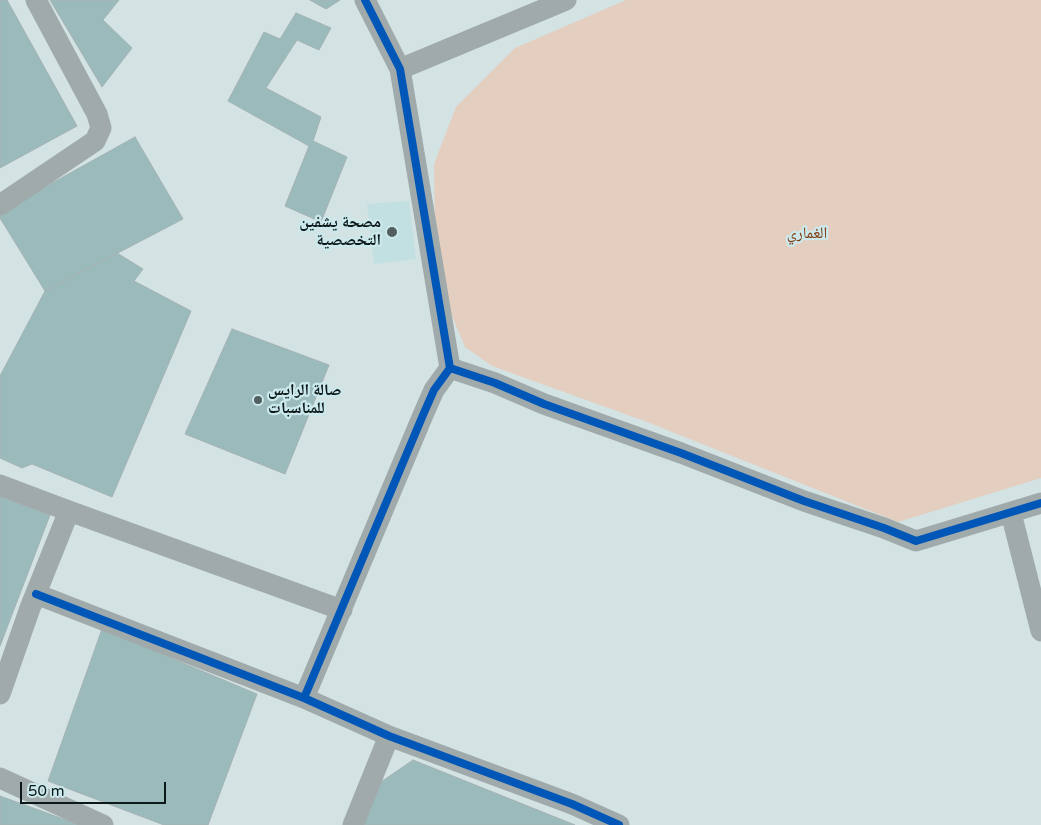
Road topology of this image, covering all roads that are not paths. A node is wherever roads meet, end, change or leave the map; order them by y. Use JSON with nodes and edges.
{"nodes":[{"id":1,"x":36,"y":0,"type":"edge"},
{"id":2,"x":365,"y":0,"type":"edge"},
{"id":3,"x":566,"y":0,"type":"edge"},
{"id":4,"x":400,"y":69,"type":"junction"},
{"id":5,"x":0,"y":205,"type":"edge"},
{"id":6,"x":450,"y":368,"type":"junction"},
{"id":7,"x":0,"y":484,"type":"edge"},
{"id":8,"x":1041,"y":503,"type":"edge"},
{"id":9,"x":69,"y":511,"type":"junction"},
{"id":10,"x":1011,"y":513,"type":"junction"},
{"id":11,"x":36,"y":594,"type":"junction"},
{"id":12,"x":342,"y":610,"type":"junction"},
{"id":13,"x":1041,"y":631,"type":"edge"},
{"id":14,"x":0,"y":694,"type":"edge"},
{"id":15,"x":304,"y":698,"type":"junction"},
{"id":16,"x":389,"y":736,"type":"junction"},
{"id":17,"x":0,"y":778,"type":"edge"},
{"id":18,"x":103,"y":825,"type":"edge"},
{"id":19,"x":353,"y":825,"type":"edge"},
{"id":20,"x":618,"y":825,"type":"edge"}],
"edges":[{"from":1,"to":5,"type":"street"},
{"from":2,"to":4,"type":"street"},
{"from":3,"to":4,"type":"street"},
{"from":4,"to":6,"type":"street"},
{"from":6,"to":10,"type":"street"},
{"from":6,"to":12,"type":"street"},
{"from":7,"to":9,"type":"street"},
{"from":8,"to":10,"type":"street"},
{"from":9,"to":11,"type":"street"},
{"from":9,"to":12,"type":"street"},
{"from":10,"to":13,"type":"street"},
{"from":11,"to":14,"type":"street"},
{"from":11,"to":15,"type":"street"},
{"from":12,"to":15,"type":"street"},
{"from":15,"to":16,"type":"street"},
{"from":16,"to":19,"type":"street"},
{"from":16,"to":20,"type":"street"},
{"from":17,"to":18,"type":"street"}]}
